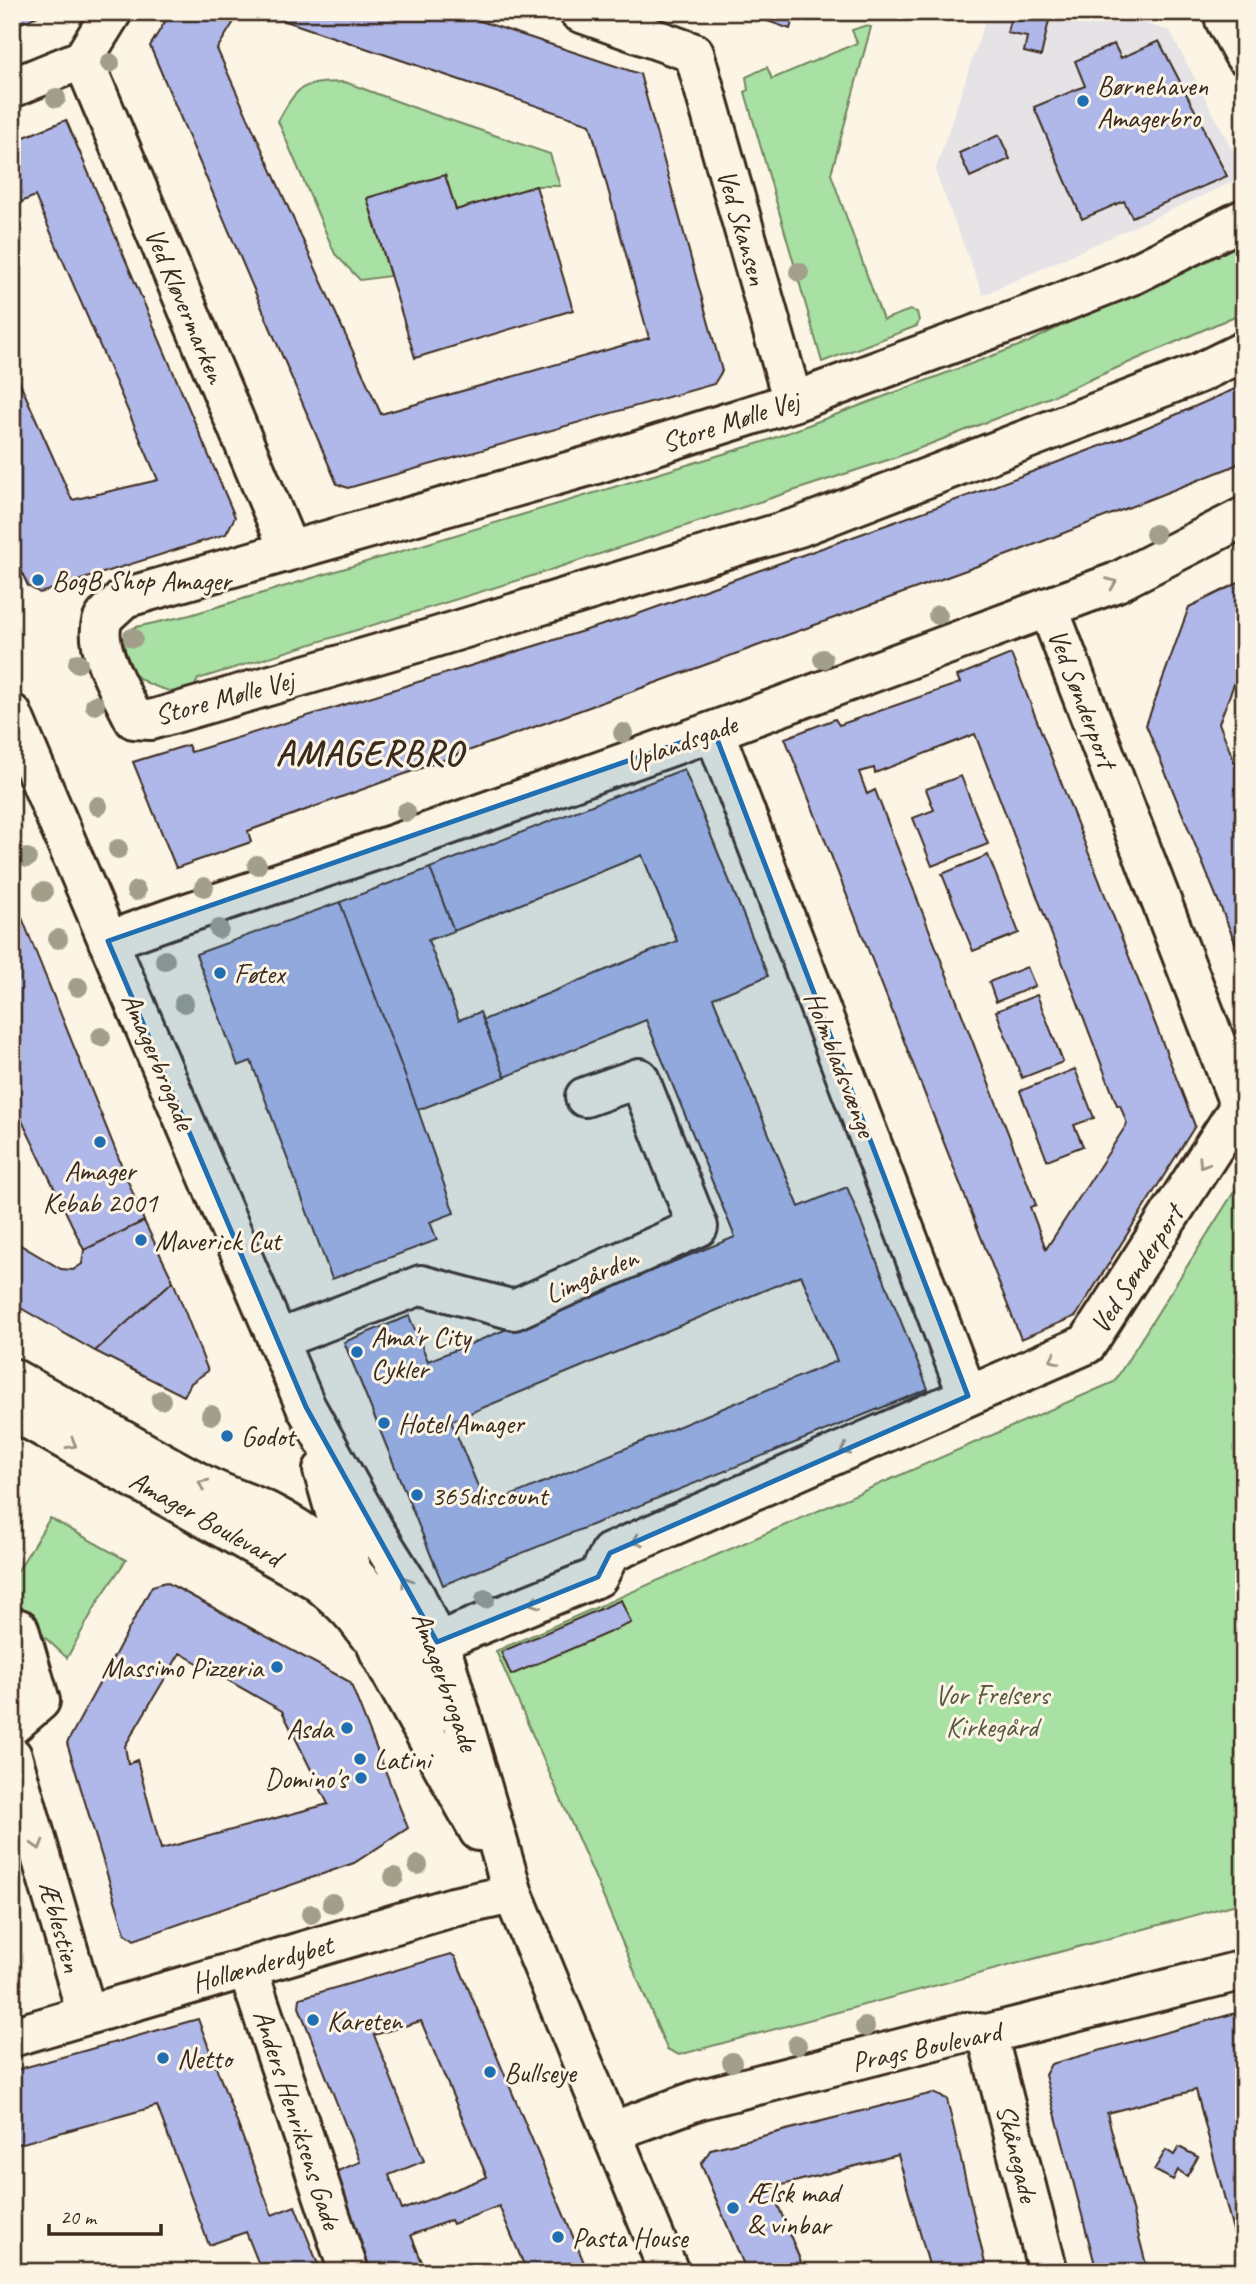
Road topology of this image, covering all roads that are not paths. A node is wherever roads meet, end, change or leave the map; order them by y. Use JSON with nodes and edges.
{"nodes":[{"id":1,"x":112,"y":12,"type":"edge"},
{"id":2,"x":579,"y":12,"type":"edge"},
{"id":3,"x":1225,"y":20,"type":"dead end"},
{"id":4,"x":1244,"y":55,"type":"edge"},
{"id":5,"x":83,"y":59,"type":"junction"},
{"id":6,"x":12,"y":88,"type":"edge"},
{"id":7,"x":1244,"y":219,"type":"edge"},
{"id":8,"x":1244,"y":351,"type":"edge"},
{"id":9,"x":793,"y":402,"type":"junction"},
{"id":10,"x":1244,"y":517,"type":"edge"},
{"id":11,"x":289,"y":550,"type":"junction"},
{"id":12,"x":1048,"y":607,"type":"junction"},
{"id":13,"x":12,"y":714,"type":"edge"},
{"id":14,"x":714,"y":731,"type":"junction"},
{"id":15,"x":108,"y":941,"type":"junction"},
{"id":16,"x":585,"y":1097,"type":"dead end"},
{"id":17,"x":277,"y":1340,"type":"junction"},
{"id":18,"x":12,"y":1378,"type":"edge"},
{"id":19,"x":968,"y":1396,"type":"junction"},
{"id":20,"x":306,"y":1407,"type":"junction"},
{"id":21,"x":12,"y":1410,"type":"edge"},
{"id":22,"x":352,"y":1572,"type":"junction"},
{"id":23,"x":12,"y":1627,"type":"edge"},
{"id":24,"x":437,"y":1642,"type":"junction"},
{"id":25,"x":379,"y":1651,"type":"junction"},
{"id":26,"x":12,"y":1725,"type":"edge"},
{"id":27,"x":12,"y":1756,"type":"edge"},
{"id":28,"x":513,"y":1894,"type":"junction"},
{"id":29,"x":247,"y":1967,"type":"junction"},
{"id":30,"x":1244,"y":1970,"type":"edge"},
{"id":31,"x":87,"y":2015,"type":"junction"},
{"id":32,"x":988,"y":2034,"type":"junction"},
{"id":33,"x":12,"y":2037,"type":"edge"},
{"id":34,"x":611,"y":2132,"type":"junction"},
{"id":35,"x":349,"y":2272,"type":"edge"},
{"id":36,"x":669,"y":2272,"type":"edge"},
{"id":37,"x":1048,"y":2272,"type":"edge"}],
"edges":[{"from":1,"to":5,"type":"street"},
{"from":2,"to":9,"type":"street","name":"Ved Skansen"},
{"from":3,"to":4,"type":"street"},
{"from":5,"to":6,"type":"street"},
{"from":5,"to":11,"type":"street","name":"Ved Kløvermarken"},
{"from":7,"to":9,"type":"street","name":"Store Mølle Vej"},
{"from":8,"to":11,"type":"street","name":"Store Mølle Vej"},
{"from":9,"to":11,"type":"street","name":"Store Mølle Vej"},
{"from":12,"to":10,"type":"street","name":"Uplandsgade","one_way":true},
{"from":12,"to":14,"type":"street","name":"Uplandsgade"},
{"from":12,"to":19,"type":"street","name":"Ved Sønderport","one_way":true},
{"from":13,"to":15,"type":"street","name":"Amagerbrogade"},
{"from":14,"to":15,"type":"street","name":"Uplandsgade"},
{"from":14,"to":19,"type":"street","name":"Holmbladsvænge"},
{"from":15,"to":17,"type":"street","name":"Amagerbrogade"},
{"from":16,"to":17,"type":"street","name":"Limgården"},
{"from":17,"to":20,"type":"street","name":"Amagerbrogade"},
{"from":22,"to":18,"type":"street","name":"Amager Boulevard","one_way":true},
{"from":19,"to":24,"type":"street","name":"Ved Sønderport","one_way":true},
{"from":20,"to":22,"type":"street","name":"Amagerbrogade"},
{"from":24,"to":20,"type":"street","name":"Amagerbrogade","one_way":true},
{"from":21,"to":25,"type":"street","name":"Amager Boulevard","one_way":true},
{"from":22,"to":25,"type":"street","name":"Amagerbrogade"},
{"from":22,"to":28,"type":"street","name":"Amager Boulevard"},
{"from":23,"to":26,"type":"street"},
{"from":24,"to":28,"type":"street","name":"Amagerbrogade"},
{"from":25,"to":28,"type":"street","name":"Amagerbrogade"},
{"from":27,"to":31,"type":"street","name":"Æblestien","one_way":true},
{"from":28,"to":29,"type":"street","name":"Hollænderdybet"},
{"from":28,"to":34,"type":"street","name":"Amagerbrogade"},
{"from":29,"to":31,"type":"street","name":"Hollænderdybet"},
{"from":29,"to":35,"type":"street","name":"Anders Henriksens Gade"},
{"from":30,"to":32,"type":"street","name":"Prags Boulevard"},
{"from":31,"to":33,"type":"street","name":"Hollænderdybet"},
{"from":32,"to":34,"type":"street","name":"Prags Boulevard"},
{"from":32,"to":37,"type":"street","name":"Skånegade"},
{"from":34,"to":36,"type":"street","name":"Amagerbrogade"}]}
